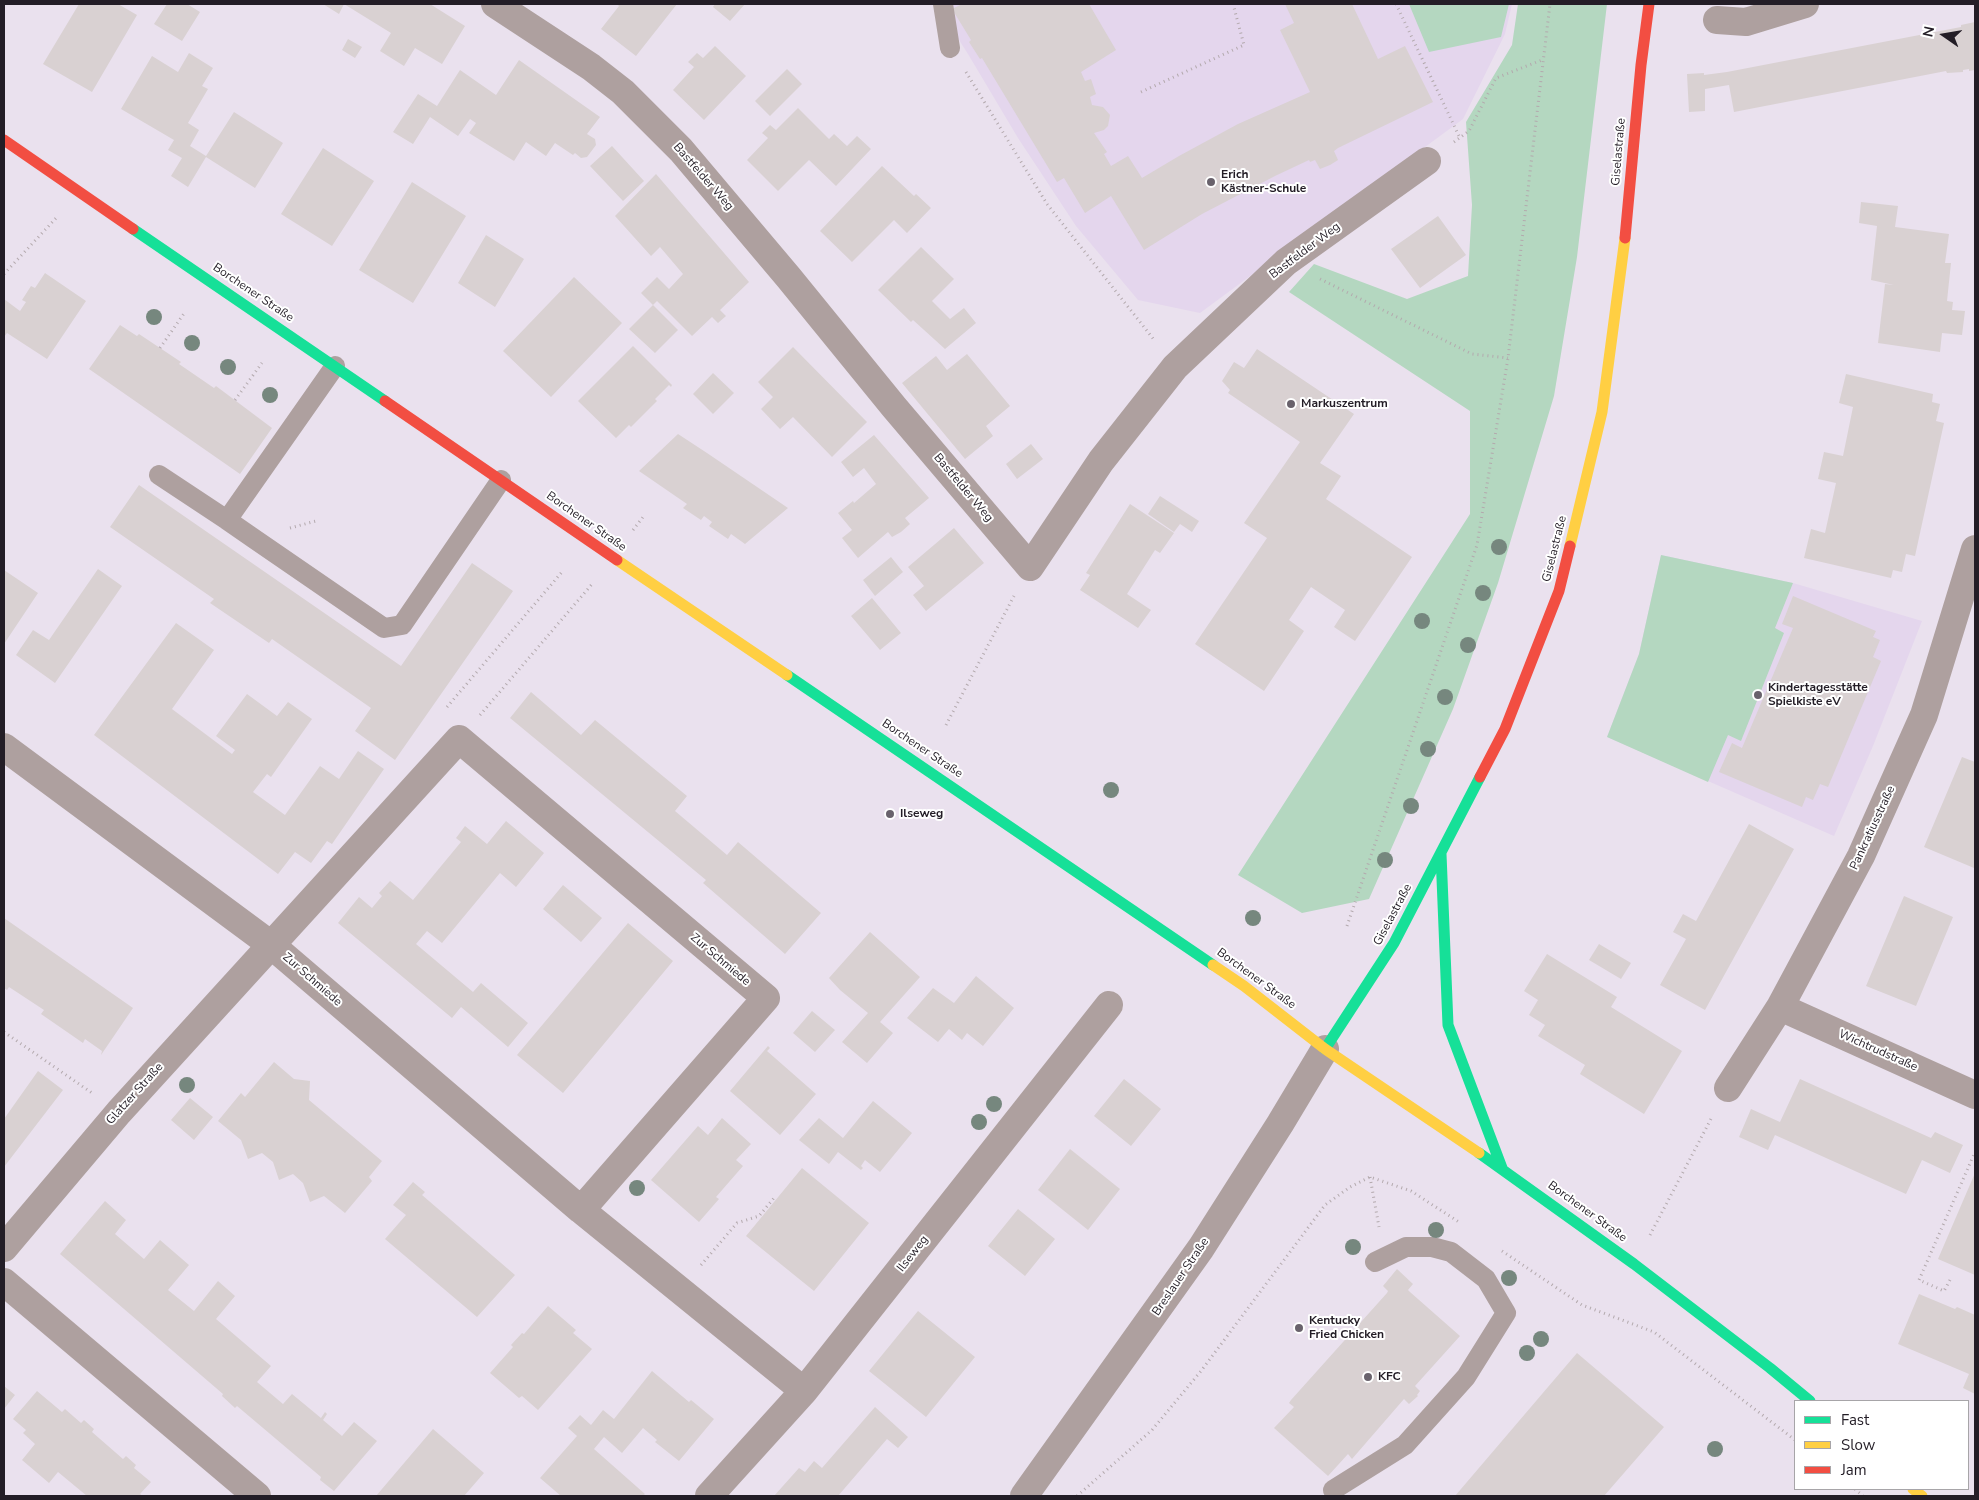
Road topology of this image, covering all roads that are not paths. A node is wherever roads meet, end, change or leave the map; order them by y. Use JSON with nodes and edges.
{"nodes":[{"id":1,"x":495,"y":4,"type":"edge"},
{"id":2,"x":944,"y":4,"type":"edge"},
{"id":3,"x":1649,"y":4,"type":"edge"},
{"id":4,"x":1804,"y":4,"type":"edge"},
{"id":5,"x":1717,"y":20,"type":"dead end"},
{"id":6,"x":950,"y":48,"type":"road end"},
{"id":7,"x":4,"y":140,"type":"edge"},
{"id":8,"x":1427,"y":162,"type":"dead end"},
{"id":9,"x":334,"y":366,"type":"junction"},
{"id":10,"x":159,"y":476,"type":"dead end"},
{"id":11,"x":501,"y":480,"type":"junction"},
{"id":12,"x":227,"y":520,"type":"junction"},
{"id":13,"x":1975,"y":549,"type":"edge"},
{"id":14,"x":4,"y":747,"type":"edge"},
{"id":15,"x":1441,"y":852,"type":"junction"},
{"id":16,"x":270,"y":944,"type":"junction"},
{"id":17,"x":1109,"y":1005,"type":"dead end"},
{"id":18,"x":1780,"y":1007,"type":"junction"},
{"id":19,"x":1325,"y":1049,"type":"junction"},
{"id":20,"x":1728,"y":1088,"type":"road end"},
{"id":21,"x":1975,"y":1095,"type":"edge"},
{"id":22,"x":1502,"y":1168,"type":"junction"},
{"id":23,"x":581,"y":1210,"type":"junction"},
{"id":24,"x":4,"y":1248,"type":"edge"},
{"id":25,"x":1380,"y":1259,"type":"road end"},
{"id":26,"x":4,"y":1282,"type":"edge"},
{"id":27,"x":804,"y":1391,"type":"junction"},
{"id":28,"x":1809,"y":1400,"type":"edge"},
{"id":29,"x":1334,"y":1490,"type":"dead end"},
{"id":30,"x":257,"y":1496,"type":"edge"},
{"id":31,"x":709,"y":1496,"type":"edge"},
{"id":32,"x":1024,"y":1496,"type":"edge"}],
"edges":[{"from":1,"to":8,"type":"street","name":"Bastfelder Weg"},
{"from":2,"to":6,"type":"lane"},
{"from":3,"to":15,"type":"main road","name":"Giselastraße"},
{"from":4,"to":5,"type":"street"},
{"from":7,"to":9,"type":"main road","name":"Borchener Straße"},
{"from":9,"to":11,"type":"main road","name":"Borchener Straße"},
{"from":9,"to":12,"type":"lane"},
{"from":10,"to":12,"type":"lane"},
{"from":11,"to":12,"type":"lane"},
{"from":11,"to":19,"type":"main road","name":"Borchener Straße"},
{"from":13,"to":18,"type":"street","name":"Pankratiusstraße"},
{"from":14,"to":16,"type":"street","name":"Zur Schmiede"},
{"from":15,"to":19,"type":"main road","name":"Giselastraße"},
{"from":15,"to":22,"type":"main road"},
{"from":16,"to":23,"type":"street","name":"Zur Schmiede"},
{"from":16,"to":23,"type":"street","name":"Zur Schmiede"},
{"from":16,"to":24,"type":"street","name":"Glatzer Straße"},
{"from":17,"to":27,"type":"street","name":"Ilseweg"},
{"from":18,"to":20,"type":"street","name":"Pankratiusstraße"},
{"from":18,"to":21,"type":"street","name":"Wichtrudstraße"},
{"from":19,"to":22,"type":"main road","name":"Borchener Straße"},
{"from":19,"to":32,"type":"street","name":"Breslauer Straße"},
{"from":22,"to":28,"type":"main road","name":"Borchener Straße"},
{"from":23,"to":27,"type":"street","name":"Zur Schmiede"},
{"from":25,"to":29,"type":"lane"},
{"from":26,"to":30,"type":"street"},
{"from":27,"to":31,"type":"street","name":"Ilseweg"}]}
